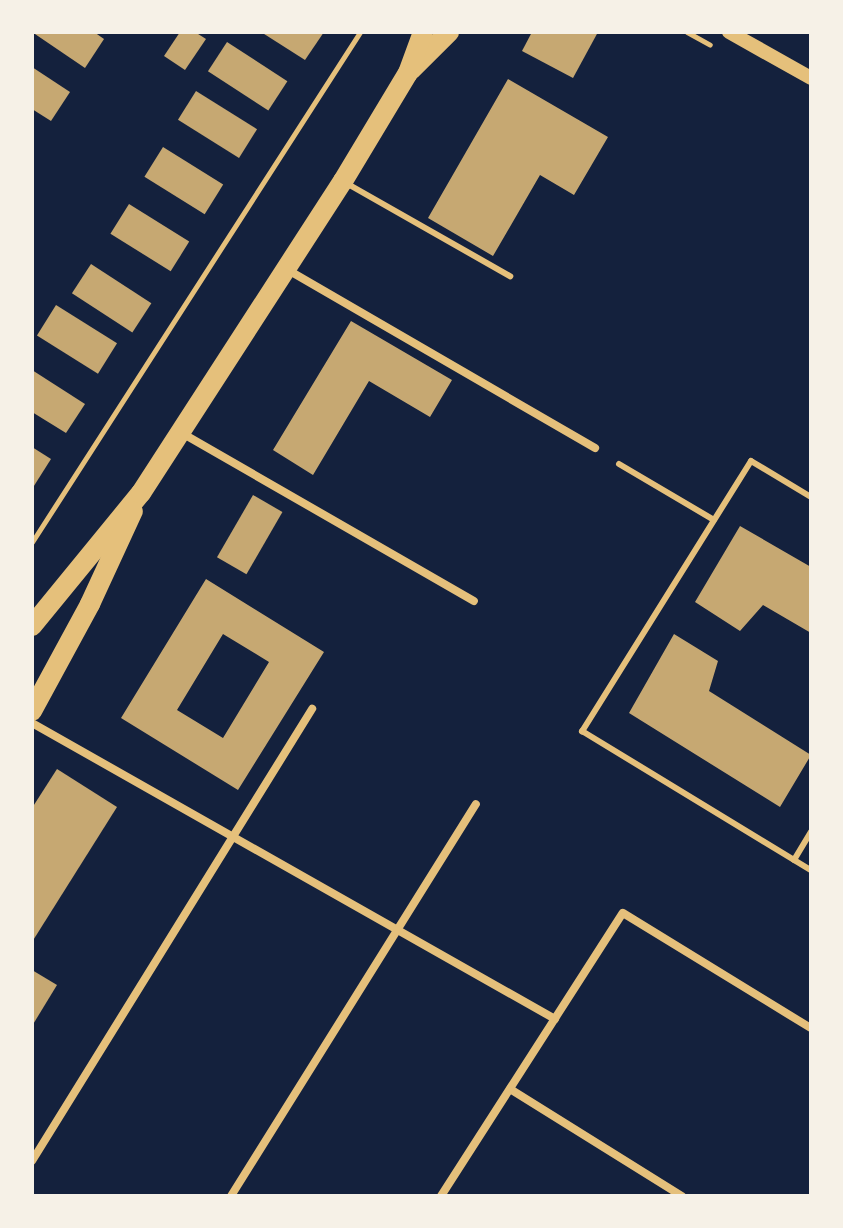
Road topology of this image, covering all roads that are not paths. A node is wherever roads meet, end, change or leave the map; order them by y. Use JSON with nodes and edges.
{"nodes":[{"id":1,"x":423,"y":32,"type":"edge"},
{"id":2,"x":449,"y":32,"type":"edge"},
{"id":3,"x":729,"y":32,"type":"edge"},
{"id":4,"x":408,"y":73,"type":"junction"},
{"id":5,"x":811,"y":78,"type":"edge"},
{"id":6,"x":343,"y":181,"type":"junction"},
{"id":7,"x":286,"y":269,"type":"junction"},
{"id":8,"x":510,"y":276,"type":"dead end"},
{"id":9,"x":180,"y":432,"type":"junction"},
{"id":10,"x":595,"y":448,"type":"dead end"},
{"id":11,"x":619,"y":464,"type":"dead end"},
{"id":12,"x":141,"y":493,"type":"junction"},
{"id":13,"x":811,"y":497,"type":"edge"},
{"id":14,"x":714,"y":520,"type":"junction"},
{"id":15,"x":474,"y":601,"type":"dead end"},
{"id":16,"x":32,"y":626,"type":"edge"},
{"id":17,"x":312,"y":709,"type":"dead end"},
{"id":18,"x":32,"y":711,"type":"edge"},
{"id":19,"x":32,"y":723,"type":"edge"},
{"id":20,"x":476,"y":804,"type":"dead end"},
{"id":21,"x":811,"y":832,"type":"edge"},
{"id":22,"x":234,"y":838,"type":"junction"},
{"id":23,"x":794,"y":860,"type":"junction"},
{"id":24,"x":811,"y":870,"type":"edge"},
{"id":25,"x":398,"y":930,"type":"junction"},
{"id":26,"x":555,"y":1019,"type":"junction"},
{"id":27,"x":811,"y":1028,"type":"edge"},
{"id":28,"x":510,"y":1089,"type":"junction"},
{"id":29,"x":32,"y":1161,"type":"edge"},
{"id":30,"x":231,"y":1196,"type":"edge"},
{"id":31,"x":441,"y":1196,"type":"edge"},
{"id":32,"x":682,"y":1196,"type":"edge"}],
"edges":[{"from":1,"to":4,"type":"main road"},
{"from":2,"to":4,"type":"main road"},
{"from":3,"to":5,"type":"street"},
{"from":4,"to":6,"type":"main road"},
{"from":6,"to":7,"type":"main road"},
{"from":6,"to":8,"type":"lane"},
{"from":7,"to":9,"type":"main road"},
{"from":7,"to":10,"type":"street"},
{"from":9,"to":12,"type":"main road"},
{"from":9,"to":15,"type":"street"},
{"from":11,"to":14,"type":"lane"},
{"from":12,"to":16,"type":"main road"},
{"from":12,"to":18,"type":"main road"},
{"from":13,"to":14,"type":"lane"},
{"from":14,"to":23,"type":"lane"},
{"from":17,"to":22,"type":"street"},
{"from":19,"to":22,"type":"street"},
{"from":20,"to":25,"type":"street"},
{"from":21,"to":23,"type":"lane"},
{"from":22,"to":25,"type":"street"},
{"from":22,"to":29,"type":"street"},
{"from":23,"to":24,"type":"lane"},
{"from":25,"to":26,"type":"street"},
{"from":25,"to":30,"type":"street"},
{"from":26,"to":27,"type":"street"},
{"from":26,"to":28,"type":"street"},
{"from":28,"to":31,"type":"street"},
{"from":28,"to":32,"type":"street"}]}
